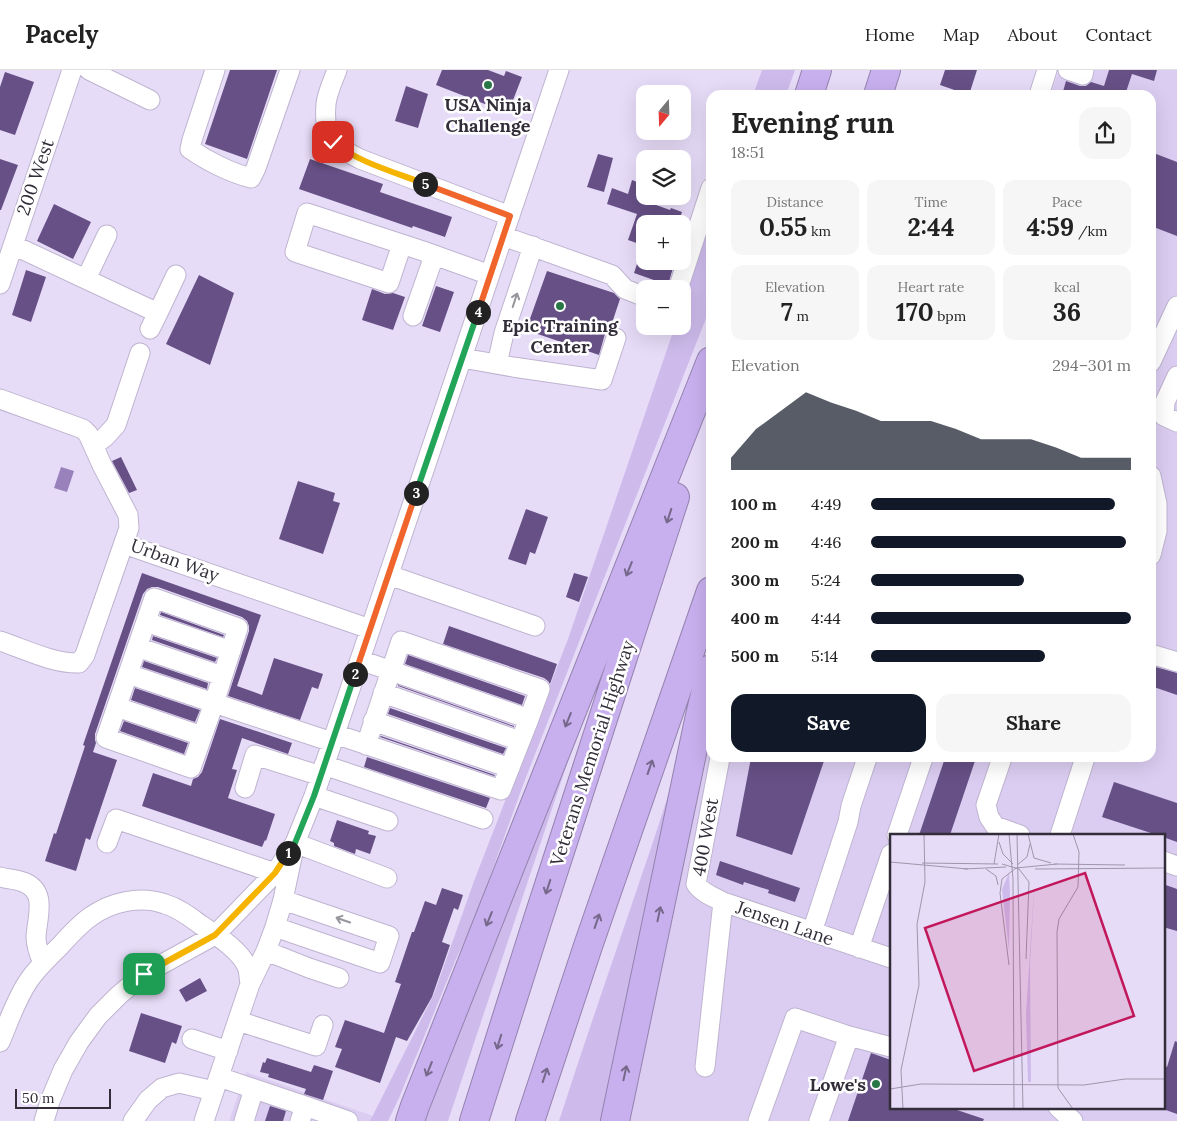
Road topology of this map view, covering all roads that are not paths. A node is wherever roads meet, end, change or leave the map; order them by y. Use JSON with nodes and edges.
{"nodes":[{"id":1,"x":72,"y":70,"type":"edge"},
{"id":2,"x":89,"y":70,"type":"edge"},
{"id":3,"x":216,"y":70,"type":"edge"},
{"id":4,"x":290,"y":70,"type":"edge"},
{"id":5,"x":337,"y":70,"type":"edge"},
{"id":6,"x":559,"y":70,"type":"edge"},
{"id":7,"x":817,"y":70,"type":"edge"},
{"id":8,"x":886,"y":70,"type":"edge"},
{"id":9,"x":1047,"y":70,"type":"edge"},
{"id":10,"x":1068,"y":70,"type":"edge"},
{"id":11,"x":1084,"y":70,"type":"edge"},
{"id":12,"x":811,"y":90,"type":"edge"},
{"id":13,"x":880,"y":90,"type":"edge"},
{"id":14,"x":1041,"y":90,"type":"edge"},
{"id":15,"x":150,"y":100,"type":"dead end"},
{"id":16,"x":706,"y":203,"type":"edge"},
{"id":17,"x":510,"y":216,"type":"junction"},
{"id":18,"x":107,"y":235,"type":"dead end"},
{"id":19,"x":503,"y":236,"type":"junction"},
{"id":20,"x":13,"y":244,"type":"junction"},
{"id":21,"x":402,"y":244,"type":"junction"},
{"id":22,"x":533,"y":246,"type":"junction"},
{"id":23,"x":434,"y":256,"type":"junction"},
{"id":24,"x":176,"y":275,"type":"dead end"},
{"id":25,"x":490,"y":276,"type":"junction"},
{"id":26,"x":86,"y":279,"type":"junction"},
{"id":27,"x":681,"y":280,"type":"edge"},
{"id":28,"x":0,"y":284,"type":"edge"},
{"id":29,"x":636,"y":293,"type":"edge"},
{"id":30,"x":1177,"y":306,"type":"edge"},
{"id":31,"x":413,"y":316,"type":"dead end"},
{"id":32,"x":1157,"y":337,"type":"edge"},
{"id":33,"x":616,"y":338,"type":"dead end"},
{"id":34,"x":140,"y":353,"type":"dead end"},
{"id":35,"x":462,"y":358,"type":"junction"},
{"id":36,"x":497,"y":364,"type":"junction"},
{"id":37,"x":706,"y":374,"type":"edge"},
{"id":38,"x":1177,"y":376,"type":"edge"},
{"id":39,"x":0,"y":399,"type":"edge"},
{"id":40,"x":706,"y":401,"type":"edge"},
{"id":41,"x":1164,"y":418,"type":"edge"},
{"id":42,"x":94,"y":445,"type":"junction"},
{"id":43,"x":1156,"y":499,"type":"edge"},
{"id":44,"x":1156,"y":535,"type":"edge"},
{"id":45,"x":124,"y":544,"type":"junction"},
{"id":46,"x":389,"y":575,"type":"junction"},
{"id":47,"x":706,"y":605,"type":"edge"},
{"id":48,"x":146,"y":622,"type":"junction"},
{"id":49,"x":535,"y":626,"type":"dead end"},
{"id":50,"x":370,"y":628,"type":"junction"},
{"id":51,"x":0,"y":641,"type":"edge"},
{"id":52,"x":137,"y":647,"type":"junction"},
{"id":53,"x":231,"y":652,"type":"junction"},
{"id":54,"x":1156,"y":656,"type":"edge"},
{"id":55,"x":360,"y":660,"type":"junction"},
{"id":56,"x":1177,"y":662,"type":"edge"},
{"id":57,"x":391,"y":671,"type":"junction"},
{"id":58,"x":128,"y":674,"type":"junction"},
{"id":59,"x":222,"y":676,"type":"junction"},
{"id":60,"x":706,"y":690,"type":"edge"},
{"id":61,"x":383,"y":693,"type":"junction"},
{"id":62,"x":214,"y":703,"type":"junction"},
{"id":63,"x":117,"y":707,"type":"junction"},
{"id":64,"x":529,"y":719,"type":"junction"},
{"id":65,"x":373,"y":722,"type":"junction"},
{"id":66,"x":202,"y":736,"type":"junction"},
{"id":67,"x":334,"y":738,"type":"junction"},
{"id":68,"x":520,"y":741,"type":"junction"},
{"id":69,"x":366,"y":745,"type":"junction"},
{"id":70,"x":719,"y":762,"type":"edge"},
{"id":71,"x":866,"y":762,"type":"edge"},
{"id":72,"x":922,"y":762,"type":"edge"},
{"id":73,"x":1001,"y":762,"type":"edge"},
{"id":74,"x":1084,"y":762,"type":"edge"},
{"id":75,"x":510,"y":768,"type":"junction"},
{"id":76,"x":322,"y":771,"type":"junction"},
{"id":77,"x":244,"y":788,"type":"dead end"},
{"id":78,"x":314,"y":796,"type":"junction"},
{"id":79,"x":483,"y":818,"type":"dead end"},
{"id":80,"x":388,"y":821,"type":"dead end"},
{"id":81,"x":897,"y":834,"type":"edge"},
{"id":82,"x":1017,"y":834,"type":"edge"},
{"id":83,"x":1060,"y":834,"type":"edge"},
{"id":84,"x":108,"y":843,"type":"dead end"},
{"id":85,"x":295,"y":843,"type":"junction"},
{"id":86,"x":890,"y":857,"type":"edge"},
{"id":87,"x":1164,"y":861,"type":"edge"},
{"id":88,"x":1177,"y":866,"type":"edge"},
{"id":89,"x":275,"y":873,"type":"junction"},
{"id":90,"x":0,"y":877,"type":"edge"},
{"id":91,"x":387,"y":878,"type":"dead end"},
{"id":92,"x":283,"y":900,"type":"junction"},
{"id":93,"x":723,"y":902,"type":"junction"},
{"id":94,"x":275,"y":927,"type":"junction"},
{"id":95,"x":812,"y":932,"type":"junction"},
{"id":96,"x":215,"y":935,"type":"junction"},
{"id":97,"x":859,"y":948,"type":"junction"},
{"id":98,"x":266,"y":952,"type":"junction"},
{"id":99,"x":890,"y":958,"type":"edge"},
{"id":100,"x":44,"y":962,"type":"junction"},
{"id":101,"x":339,"y":978,"type":"dead end"},
{"id":102,"x":250,"y":984,"type":"junction"},
{"id":103,"x":238,"y":1021,"type":"junction"},
{"id":104,"x":323,"y":1025,"type":"dead end"},
{"id":105,"x":849,"y":1036,"type":"junction"},
{"id":106,"x":192,"y":1039,"type":"dead end"},
{"id":107,"x":0,"y":1042,"type":"edge"},
{"id":108,"x":890,"y":1047,"type":"edge"},
{"id":109,"x":228,"y":1051,"type":"junction"},
{"id":110,"x":705,"y":1067,"type":"dead end"},
{"id":111,"x":217,"y":1084,"type":"junction"},
{"id":112,"x":254,"y":1089,"type":"junction"},
{"id":113,"x":1059,"y":1108,"type":"edge"},
{"id":114,"x":302,"y":1114,"type":"edge"},
{"id":115,"x":409,"y":1116,"type":"edge"},
{"id":116,"x":44,"y":1121,"type":"edge"},
{"id":117,"x":134,"y":1121,"type":"edge"},
{"id":118,"x":204,"y":1121,"type":"edge"},
{"id":119,"x":244,"y":1121,"type":"edge"},
{"id":120,"x":348,"y":1121,"type":"edge"},
{"id":121,"x":474,"y":1121,"type":"edge"},
{"id":122,"x":530,"y":1121,"type":"edge"},
{"id":123,"x":615,"y":1121,"type":"edge"},
{"id":124,"x":758,"y":1121,"type":"edge"},
{"id":125,"x":819,"y":1121,"type":"edge"},
{"id":126,"x":1073,"y":1121,"type":"edge"}],
"edges":[{"from":1,"to":20,"type":"street","name":"200 West"},
{"from":2,"to":15,"type":"street"},
{"from":3,"to":4,"type":"street"},
{"from":5,"to":17,"type":"street"},
{"from":6,"to":17,"type":"street"},
{"from":7,"to":12,"type":"highway"},
{"from":8,"to":13,"type":"highway"},
{"from":9,"to":14,"type":"street"},
{"from":10,"to":11,"type":"street"},
{"from":16,"to":27,"type":"street"},
{"from":17,"to":19,"type":"street"},
{"from":18,"to":26,"type":"street"},
{"from":19,"to":22,"type":"street"},
{"from":19,"to":25,"type":"street"},
{"from":20,"to":26,"type":"street"},
{"from":20,"to":28,"type":"street","name":"200 West"},
{"from":21,"to":21,"type":"street"},
{"from":21,"to":23,"type":"street"},
{"from":22,"to":29,"type":"street"},
{"from":36,"to":22,"type":"street","one_way":true},
{"from":23,"to":25,"type":"street"},
{"from":23,"to":31,"type":"street"},
{"from":24,"to":26,"type":"street"},
{"from":25,"to":35,"type":"street"},
{"from":30,"to":32,"type":"street"},
{"from":33,"to":36,"type":"street"},
{"from":34,"to":42,"type":"street"},
{"from":35,"to":36,"type":"street"},
{"from":35,"to":46,"type":"street"},
{"from":37,"to":115,"type":"highway","one_way":true},
{"from":38,"to":41,"type":"street"},
{"from":39,"to":42,"type":"street","name":"Urban Way"},
{"from":40,"to":121,"type":"highway","name":"Veterans Memorial Highway","one_way":true},
{"from":42,"to":45,"type":"street","name":"Urban Way"},
{"from":43,"to":44,"type":"street"},
{"from":45,"to":50,"type":"street","name":"Urban Way"},
{"from":45,"to":51,"type":"street"},
{"from":46,"to":49,"type":"street"},
{"from":46,"to":50,"type":"street"},
{"from":122,"to":47,"type":"highway","one_way":true},
{"from":48,"to":52,"type":"street"},
{"from":48,"to":53,"type":"street"},
{"from":48,"to":53,"type":"street"},
{"from":50,"to":55,"type":"street"},
{"from":52,"to":58,"type":"street"},
{"from":52,"to":59,"type":"street"},
{"from":53,"to":59,"type":"street"},
{"from":54,"to":56,"type":"street"},
{"from":55,"to":57,"type":"street"},
{"from":55,"to":67,"type":"street"},
{"from":57,"to":61,"type":"street"},
{"from":57,"to":64,"type":"street"},
{"from":57,"to":64,"type":"street"},
{"from":58,"to":62,"type":"street"},
{"from":58,"to":63,"type":"street"},
{"from":59,"to":62,"type":"street"},
{"from":123,"to":60,"type":"highway","one_way":true},
{"from":61,"to":65,"type":"street"},
{"from":61,"to":68,"type":"street"},
{"from":62,"to":66,"type":"street"},
{"from":62,"to":67,"type":"street"},
{"from":63,"to":66,"type":"street"},
{"from":63,"to":66,"type":"street"},
{"from":64,"to":68,"type":"street"},
{"from":65,"to":69,"type":"street"},
{"from":65,"to":75,"type":"street"},
{"from":67,"to":69,"type":"street"},
{"from":67,"to":76,"type":"street"},
{"from":68,"to":75,"type":"street"},
{"from":69,"to":75,"type":"street"},
{"from":70,"to":93,"type":"street","name":"400 West"},
{"from":71,"to":95,"type":"street"},
{"from":72,"to":81,"type":"street"},
{"from":73,"to":82,"type":"street"},
{"from":74,"to":83,"type":"street"},
{"from":76,"to":77,"type":"street"},
{"from":76,"to":78,"type":"street"},
{"from":76,"to":79,"type":"street"},
{"from":78,"to":80,"type":"street"},
{"from":78,"to":85,"type":"street"},
{"from":84,"to":89,"type":"street"},
{"from":85,"to":89,"type":"street"},
{"from":85,"to":91,"type":"street"},
{"from":85,"to":92,"type":"street"},
{"from":86,"to":97,"type":"street"},
{"from":87,"to":88,"type":"street"},
{"from":89,"to":96,"type":"street"},
{"from":90,"to":100,"type":"street"},
{"from":92,"to":94,"type":"street"},
{"from":94,"to":92,"type":"street","one_way":true},
{"from":93,"to":95,"type":"street","name":"Jensen Lane"},
{"from":93,"to":110,"type":"street","name":"Jensen Lane"},
{"from":94,"to":98,"type":"street"},
{"from":95,"to":97,"type":"street","name":"Jensen Lane"},
{"from":96,"to":100,"type":"street"},
{"from":96,"to":102,"type":"street"},
{"from":96,"to":116,"type":"street"},
{"from":97,"to":99,"type":"street","name":"Jensen Lane"},
{"from":98,"to":101,"type":"street"},
{"from":98,"to":102,"type":"street"},
{"from":100,"to":107,"type":"street"},
{"from":102,"to":103,"type":"street"},
{"from":103,"to":104,"type":"street"},
{"from":103,"to":109,"type":"street"},
{"from":105,"to":108,"type":"street"},
{"from":105,"to":124,"type":"street"},
{"from":105,"to":125,"type":"street"},
{"from":106,"to":109,"type":"street"},
{"from":109,"to":111,"type":"street"},
{"from":111,"to":112,"type":"street"},
{"from":111,"to":117,"type":"street"},
{"from":111,"to":118,"type":"street"},
{"from":112,"to":114,"type":"street"},
{"from":112,"to":119,"type":"street"},
{"from":113,"to":126,"type":"street"},
{"from":114,"to":120,"type":"street"}]}
